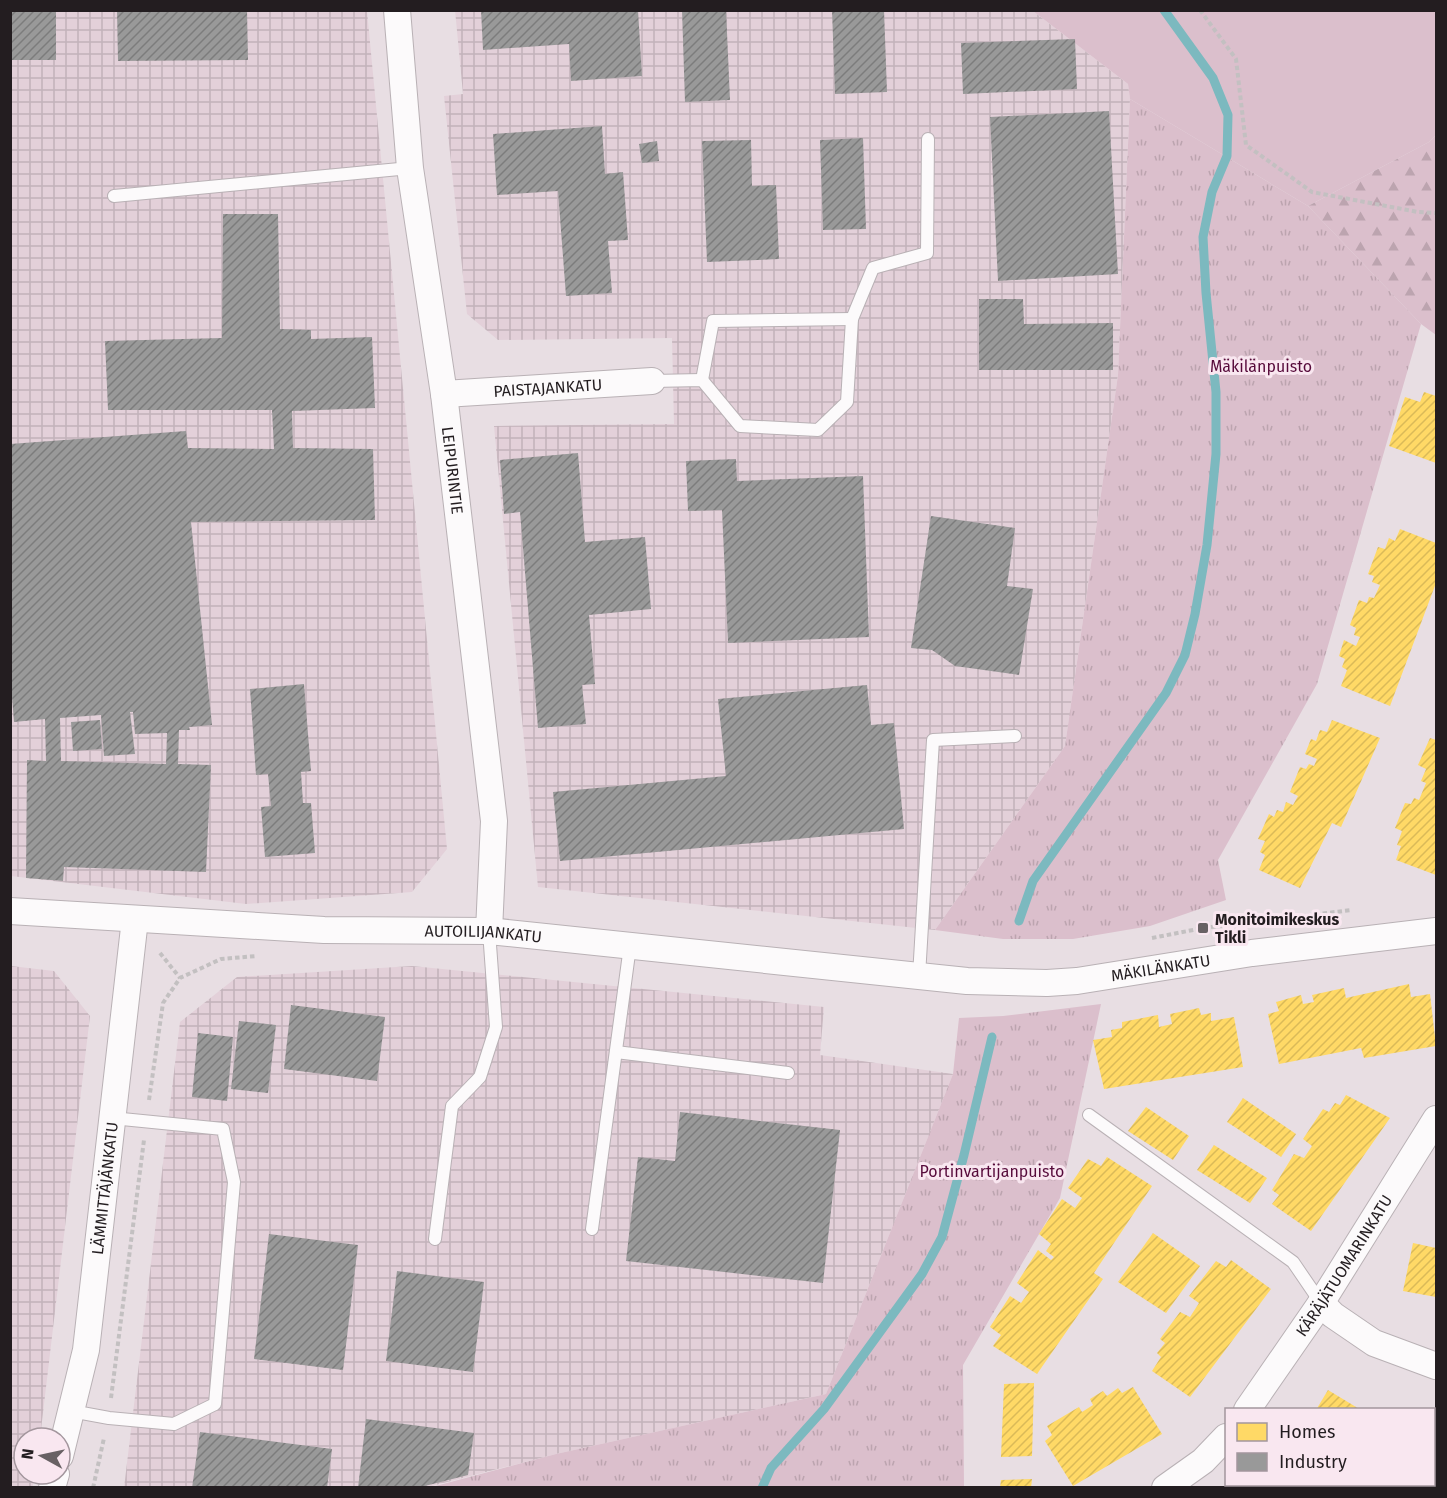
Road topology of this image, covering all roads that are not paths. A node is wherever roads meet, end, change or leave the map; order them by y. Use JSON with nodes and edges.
{"nodes":[{"id":1,"x":397,"y":10,"type":"edge"},
{"id":2,"x":928,"y":139,"type":"dead end"},
{"id":3,"x":410,"y":168,"type":"junction"},
{"id":4,"x":114,"y":196,"type":"dead end"},
{"id":5,"x":852,"y":319,"type":"junction"},
{"id":6,"x":702,"y":380,"type":"junction"},
{"id":7,"x":652,"y":381,"type":"joint"},
{"id":8,"x":444,"y":394,"type":"junction"},
{"id":9,"x":1015,"y":736,"type":"dead end"},
{"id":10,"x":10,"y":911,"type":"edge"},
{"id":11,"x":135,"y":919,"type":"junction"},
{"id":12,"x":489,"y":931,"type":"junction"},
{"id":13,"x":1437,"y":931,"type":"edge"},
{"id":14,"x":630,"y":946,"type":"junction"},
{"id":15,"x":919,"y":976,"type":"junction"},
{"id":16,"x":956,"y":980,"type":"joint"},
{"id":17,"x":616,"y":1052,"type":"junction"},
{"id":18,"x":788,"y":1073,"type":"dead end"},
{"id":19,"x":1089,"y":1115,"type":"dead end"},
{"id":20,"x":112,"y":1118,"type":"junction"},
{"id":21,"x":1437,"y":1119,"type":"edge"},
{"id":22,"x":592,"y":1229,"type":"dead end"},
{"id":23,"x":435,"y":1239,"type":"dead end"},
{"id":24,"x":1321,"y":1303,"type":"junction"},
{"id":25,"x":1437,"y":1366,"type":"edge"},
{"id":26,"x":1247,"y":1408,"type":"edge"},
{"id":27,"x":71,"y":1411,"type":"junction"},
{"id":28,"x":67,"y":1426,"type":"edge"},
{"id":29,"x":1225,"y":1439,"type":"edge"},
{"id":30,"x":1165,"y":1488,"type":"edge"}],
"edges":[{"from":1,"to":3,"type":"street","name":"LEIPURINTIE"},
{"from":2,"to":5,"type":"lane"},
{"from":3,"to":4,"type":"lane"},
{"from":3,"to":8,"type":"street","name":"LEIPURINTIE"},
{"from":5,"to":6,"type":"lane"},
{"from":5,"to":6,"type":"lane"},
{"from":6,"to":7,"type":"lane"},
{"from":7,"to":8,"type":"street","name":"PAISTAJANKATU"},
{"from":8,"to":12,"type":"street","name":"LEIPURINTIE"},
{"from":9,"to":15,"type":"lane"},
{"from":10,"to":11,"type":"street","name":"AUTOILIJANKATU"},
{"from":11,"to":12,"type":"street","name":"AUTOILIJANKATU"},
{"from":11,"to":20,"type":"street","name":"LÄMMITTÄJÄNKATU"},
{"from":12,"to":14,"type":"street","name":"AUTOILIJANKATU"},
{"from":12,"to":23,"type":"lane"},
{"from":13,"to":16,"type":"street","name":"MÄKILÄNKATU"},
{"from":14,"to":15,"type":"street","name":"AUTOILIJANKATU"},
{"from":14,"to":17,"type":"lane"},
{"from":15,"to":16,"type":"street","name":"AUTOILIJANKATU"},
{"from":17,"to":18,"type":"lane"},
{"from":17,"to":22,"type":"lane"},
{"from":19,"to":24,"type":"lane"},
{"from":20,"to":27,"type":"street","name":"LÄMMITTÄJÄNKATU"},
{"from":20,"to":27,"type":"lane"},
{"from":21,"to":24,"type":"street","name":"KÄRÄJÄTUOMARINKATU"},
{"from":24,"to":25,"type":"street"},
{"from":24,"to":26,"type":"street","name":"KÄRÄJÄTUOMARINKATU"},
{"from":27,"to":28,"type":"street","name":"LÄMMITTÄJÄNKATU"},
{"from":29,"to":30,"type":"street"}]}
